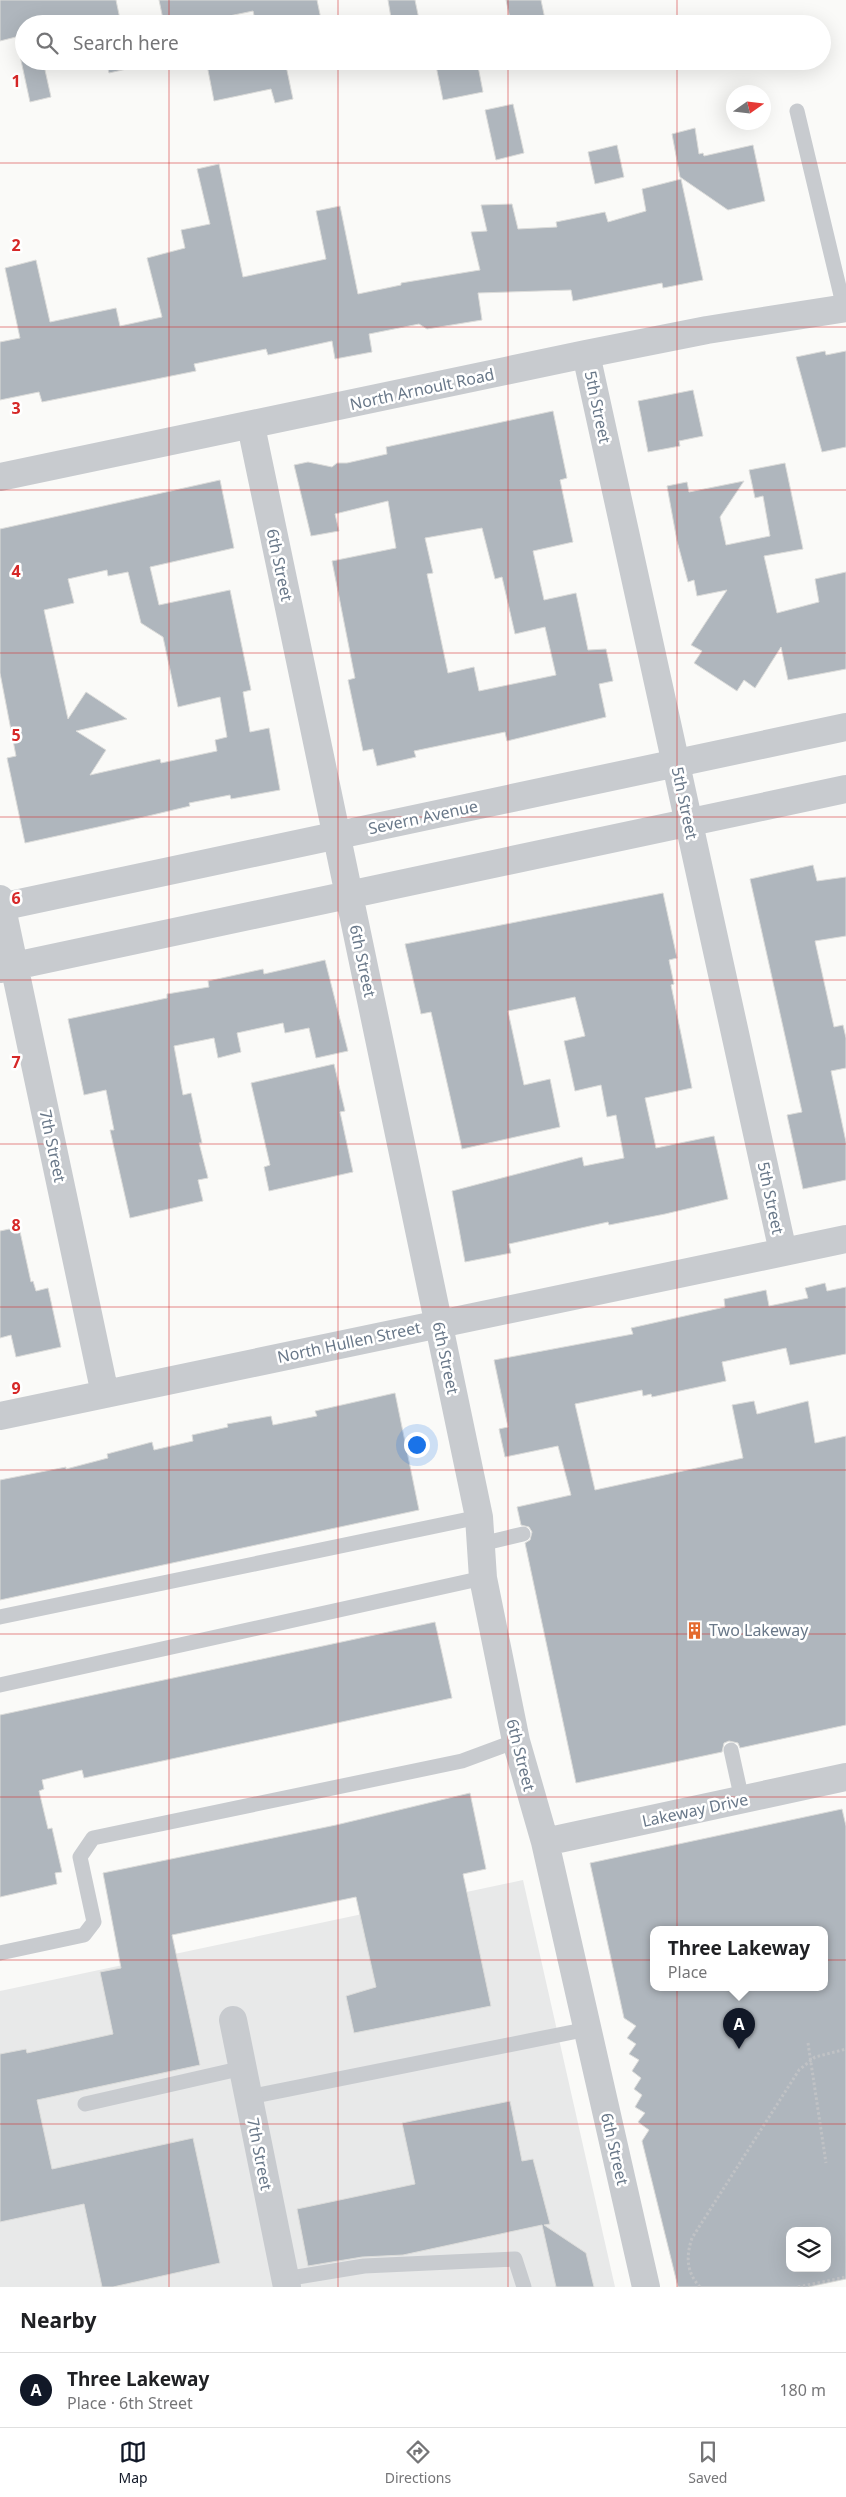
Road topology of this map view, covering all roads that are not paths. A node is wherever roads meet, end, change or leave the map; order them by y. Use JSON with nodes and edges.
{"nodes":[{"id":1,"x":797,"y":111,"type":"dead end"},
{"id":2,"x":845,"y":308,"type":"edge"},
{"id":3,"x":586,"y":354,"type":"junction"},
{"id":4,"x":251,"y":426,"type":"junction"},
{"id":5,"x":0,"y":478,"type":"edge"},
{"id":6,"x":846,"y":727,"type":"edge"},
{"id":7,"x":676,"y":763,"type":"junction"},
{"id":8,"x":846,"y":789,"type":"edge"},
{"id":9,"x":689,"y":822,"type":"junction"},
{"id":10,"x":337,"y":836,"type":"junction"},
{"id":11,"x":349,"y":895,"type":"junction"},
{"id":12,"x":1,"y":904,"type":"edge"},
{"id":13,"x":7,"y":967,"type":"edge"},
{"id":14,"x":846,"y":1239,"type":"edge"},
{"id":15,"x":783,"y":1252,"type":"junction"},
{"id":16,"x":438,"y":1323,"type":"junction"},
{"id":17,"x":105,"y":1394,"type":"junction"},
{"id":18,"x":0,"y":1416,"type":"edge"},
{"id":19,"x":479,"y":1517,"type":"junction"},
{"id":20,"x":523,"y":1534,"type":"dead end"},
{"id":21,"x":481,"y":1544,"type":"junction"},
{"id":22,"x":483,"y":1578,"type":"junction"},
{"id":23,"x":0,"y":1617,"type":"edge"},
{"id":24,"x":0,"y":1685,"type":"edge"},
{"id":25,"x":516,"y":1741,"type":"junction"},
{"id":26,"x":731,"y":1750,"type":"dead end"},
{"id":27,"x":846,"y":1777,"type":"edge"},
{"id":28,"x":742,"y":1800,"type":"junction"},
{"id":29,"x":545,"y":1842,"type":"junction"},
{"id":30,"x":0,"y":1952,"type":"edge"},
{"id":31,"x":233,"y":2020,"type":"dead end"},
{"id":32,"x":588,"y":2029,"type":"junction"},
{"id":33,"x":243,"y":2068,"type":"junction"},
{"id":34,"x":249,"y":2098,"type":"junction"},
{"id":35,"x":85,"y":2104,"type":"dead end"},
{"id":36,"x":286,"y":2283,"type":"edge"},
{"id":37,"x":524,"y":2287,"type":"edge"},
{"id":38,"x":646,"y":2287,"type":"edge"}],
"edges":[{"from":1,"to":2,"type":"lane"},
{"from":2,"to":3,"type":"street","name":"North Arnoult Road"},
{"from":3,"to":4,"type":"street","name":"North Arnoult Road"},
{"from":3,"to":7,"type":"street","name":"5th Street"},
{"from":4,"to":5,"type":"street","name":"North Arnoult Road"},
{"from":4,"to":10,"type":"street","name":"6th Street"},
{"from":6,"to":7,"type":"street","name":"Severn Avenue"},
{"from":7,"to":9,"type":"street","name":"5th Street"},
{"from":7,"to":10,"type":"street","name":"Severn Avenue"},
{"from":8,"to":9,"type":"street"},
{"from":9,"to":11,"type":"street"},
{"from":9,"to":15,"type":"street","name":"5th Street"},
{"from":10,"to":11,"type":"street","name":"6th Street"},
{"from":10,"to":12,"type":"street","name":"Severn Avenue"},
{"from":11,"to":13,"type":"street"},
{"from":11,"to":16,"type":"street","name":"6th Street"},
{"from":12,"to":13,"type":"street","name":"7th Street"},
{"from":13,"to":17,"type":"street","name":"7th Street"},
{"from":14,"to":15,"type":"street","name":"North Hullen Street"},
{"from":15,"to":16,"type":"street","name":"North Hullen Street"},
{"from":16,"to":17,"type":"street","name":"North Hullen Street"},
{"from":16,"to":19,"type":"street","name":"6th Street"},
{"from":17,"to":18,"type":"street","name":"North Hullen Street"},
{"from":19,"to":21,"type":"street","name":"6th Street"},
{"from":19,"to":23,"type":"lane"},
{"from":20,"to":21,"type":"lane"},
{"from":21,"to":22,"type":"street","name":"6th Street"},
{"from":22,"to":24,"type":"lane"},
{"from":22,"to":25,"type":"street","name":"6th Street"},
{"from":25,"to":29,"type":"street","name":"6th Street"},
{"from":25,"to":30,"type":"lane"},
{"from":26,"to":28,"type":"lane"},
{"from":27,"to":28,"type":"street","name":"Lakeway Drive"},
{"from":28,"to":29,"type":"street","name":"Lakeway Drive"},
{"from":29,"to":32,"type":"street","name":"6th Street"},
{"from":31,"to":33,"type":"street","name":"7th Street"},
{"from":32,"to":34,"type":"lane"},
{"from":32,"to":38,"type":"street","name":"6th Street"},
{"from":33,"to":34,"type":"street","name":"7th Street"},
{"from":33,"to":35,"type":"lane"},
{"from":34,"to":36,"type":"street","name":"7th Street"},
{"from":36,"to":37,"type":"lane"}]}
